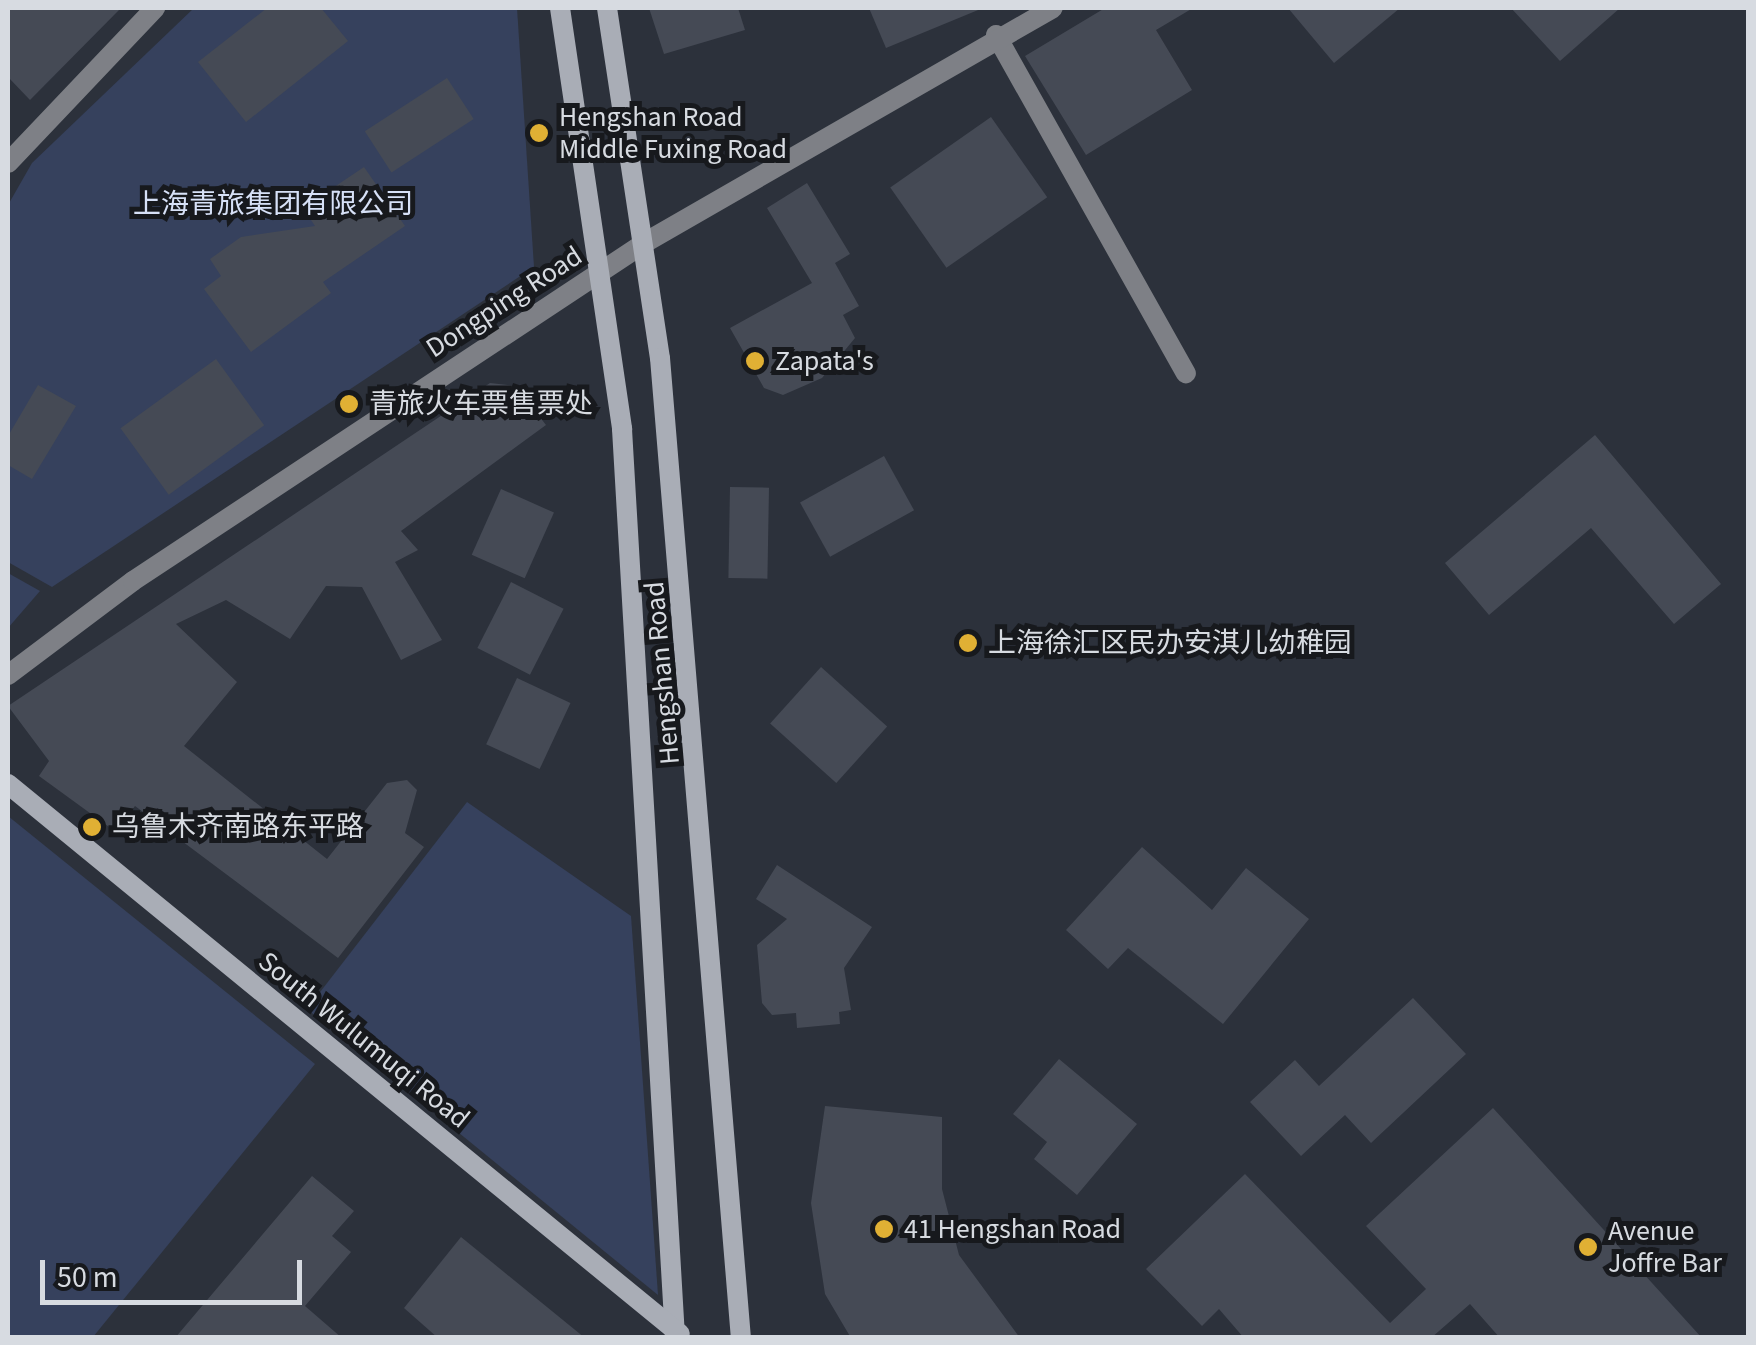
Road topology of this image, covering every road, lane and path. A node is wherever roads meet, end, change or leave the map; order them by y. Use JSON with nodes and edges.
{"nodes":[{"id":1,"x":155,"y":8,"type":"edge"},
{"id":2,"x":560,"y":8,"type":"edge"},
{"id":3,"x":607,"y":8,"type":"edge"},
{"id":4,"x":1052,"y":8,"type":"edge"},
{"id":5,"x":996,"y":36,"type":"junction"},
{"id":6,"x":8,"y":162,"type":"edge"},
{"id":7,"x":646,"y":242,"type":"junction"},
{"id":8,"x":604,"y":269,"type":"junction"},
{"id":9,"x":1186,"y":373,"type":"dead end"},
{"id":10,"x":8,"y":675,"type":"edge"},
{"id":11,"x":8,"y":784,"type":"edge"},
{"id":12,"x":678,"y":1335,"type":"edge"},
{"id":13,"x":740,"y":1338,"type":"edge"}],
"edges":[{"from":1,"to":6,"type":"street"},
{"from":2,"to":8,"type":"main road","name":"Hengshan Road"},
{"from":3,"to":7,"type":"main road","name":"Hengshan Road"},
{"from":4,"to":5,"type":"street","name":"Dongping Road"},
{"from":5,"to":7,"type":"street","name":"Dongping Road"},
{"from":5,"to":9,"type":"street"},
{"from":7,"to":8,"type":"street","name":"Dongping Road"},
{"from":7,"to":13,"type":"main road","name":"Hengshan Road"},
{"from":8,"to":10,"type":"street","name":"Dongping Road"},
{"from":8,"to":12,"type":"main road","name":"Hengshan Road"},
{"from":11,"to":12,"type":"main road","name":"South Wulumuqi Road"}]}
